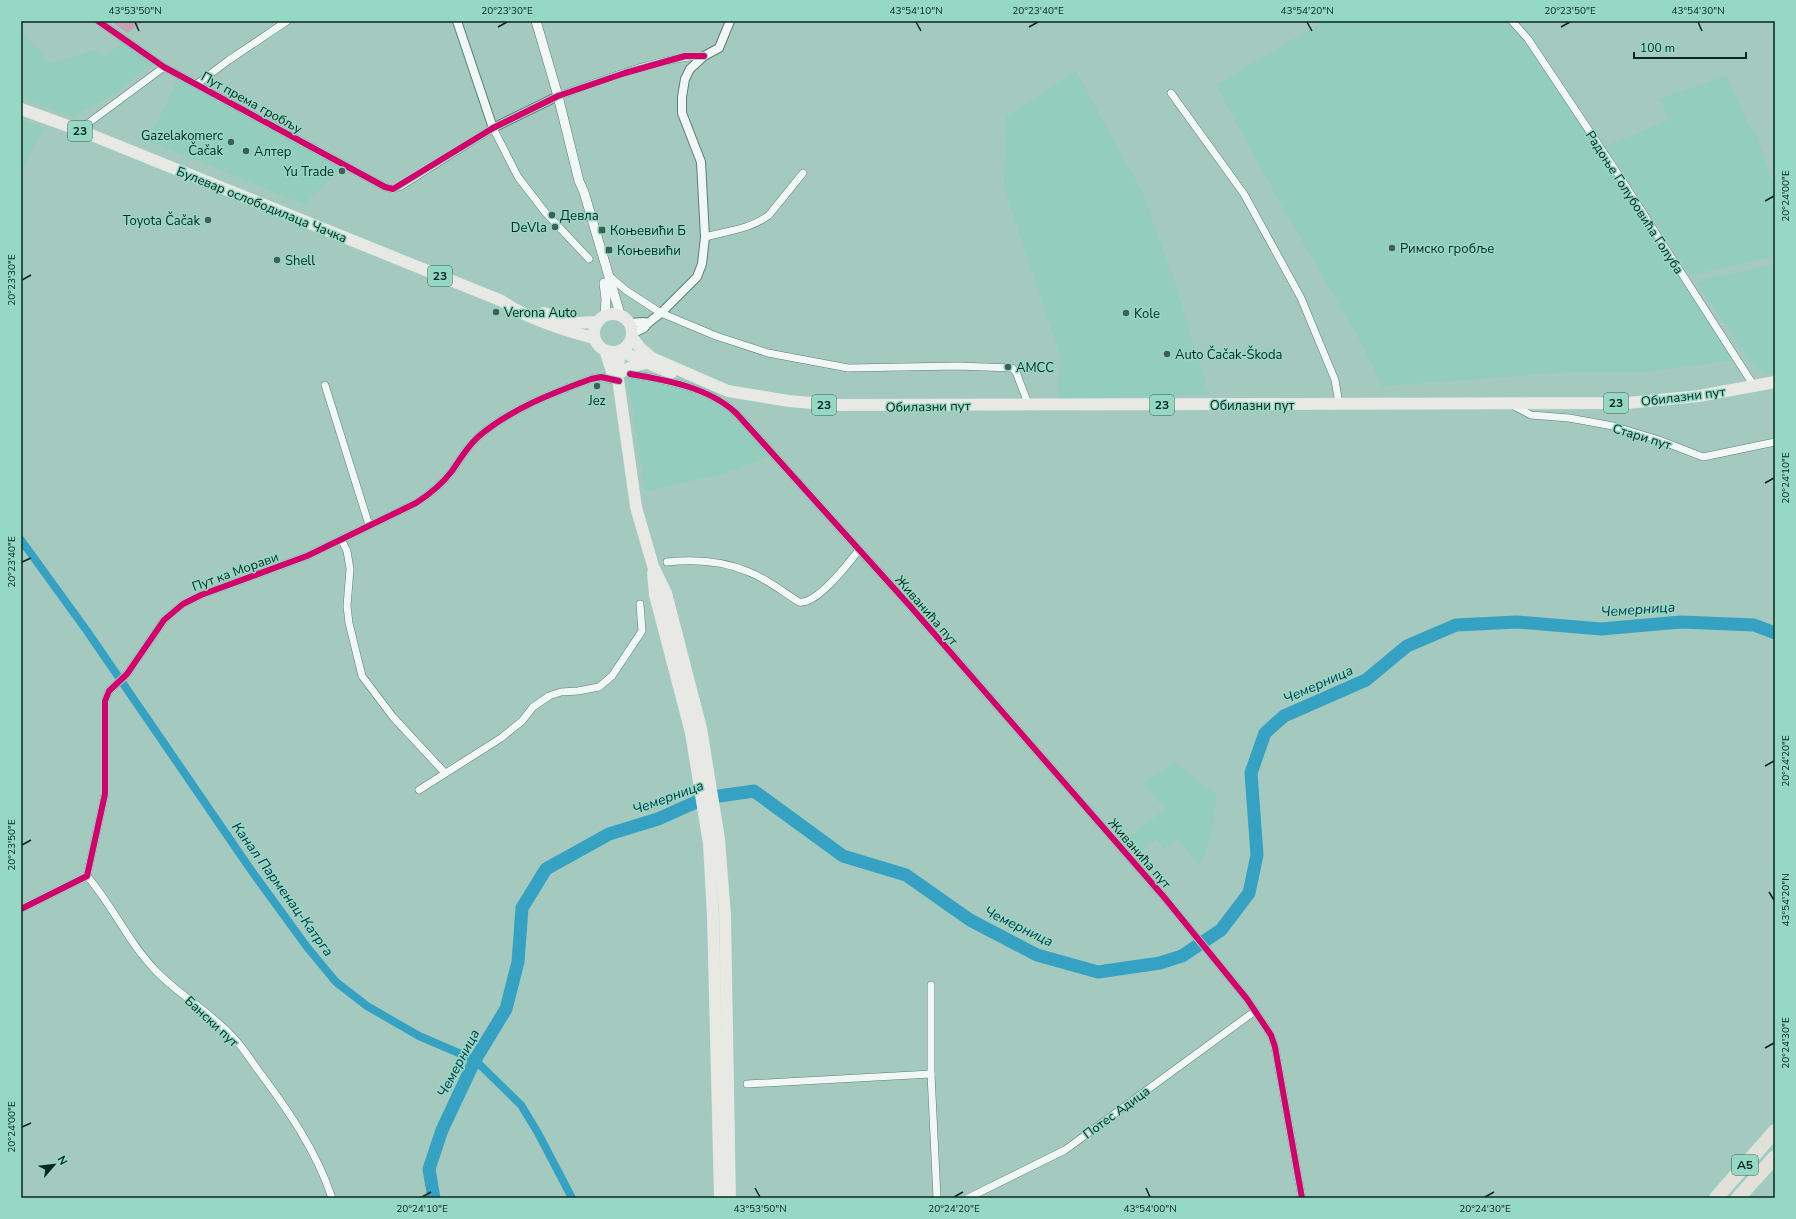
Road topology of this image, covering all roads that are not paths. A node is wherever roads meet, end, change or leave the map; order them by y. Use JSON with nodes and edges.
{"nodes":[{"id":1,"x":98,"y":21,"type":"edge"},
{"id":2,"x":287,"y":21,"type":"edge"},
{"id":3,"x":457,"y":21,"type":"edge"},
{"id":4,"x":536,"y":21,"type":"edge"},
{"id":5,"x":730,"y":21,"type":"edge"},
{"id":6,"x":1512,"y":21,"type":"edge"},
{"id":7,"x":704,"y":56,"type":"junction"},
{"id":8,"x":164,"y":67,"type":"junction"},
{"id":9,"x":198,"y":84,"type":"junction"},
{"id":10,"x":1171,"y":93,"type":"dead end"},
{"id":11,"x":558,"y":96,"type":"junction"},
{"id":12,"x":21,"y":109,"type":"edge"},
{"id":13,"x":493,"y":128,"type":"junction"},
{"id":14,"x":79,"y":130,"type":"junction"},
{"id":15,"x":803,"y":173,"type":"dead end"},
{"id":16,"x":705,"y":237,"type":"junction"},
{"id":17,"x":588,"y":259,"type":"dead end"},
{"id":18,"x":604,"y":274,"type":"junction"},
{"id":19,"x":502,"y":301,"type":"junction"},
{"id":20,"x":661,"y":313,"type":"junction"},
{"id":21,"x":620,"y":314,"type":"junction"},
{"id":22,"x":601,"y":318,"type":"junction"},
{"id":23,"x":632,"y":331,"type":"junction"},
{"id":24,"x":594,"y":338,"type":"junction"},
{"id":25,"x":605,"y":350,"type":"junction"},
{"id":26,"x":620,"y":351,"type":"junction"},
{"id":27,"x":646,"y":363,"type":"junction"},
{"id":28,"x":621,"y":377,"type":"junction"},
{"id":29,"x":591,"y":379,"type":"joint"},
{"id":30,"x":1775,"y":382,"type":"edge"},
{"id":31,"x":325,"y":385,"type":"dead end"},
{"id":32,"x":1754,"y":386,"type":"junction"},
{"id":33,"x":722,"y":393,"type":"junction"},
{"id":34,"x":1339,"y":404,"type":"junction"},
{"id":35,"x":1510,"y":404,"type":"junction"},
{"id":36,"x":1029,"y":406,"type":"junction"},
{"id":37,"x":1775,"y":442,"type":"edge"},
{"id":38,"x":369,"y":525,"type":"junction"},
{"id":39,"x":341,"y":539,"type":"junction"},
{"id":40,"x":860,"y":550,"type":"junction"},
{"id":41,"x":667,"y":562,"type":"dead end"},
{"id":42,"x":640,"y":604,"type":"dead end"},
{"id":43,"x":444,"y":773,"type":"junction"},
{"id":44,"x":419,"y":790,"type":"dead end"},
{"id":45,"x":714,"y":842,"type":"junction"},
{"id":46,"x":87,"y":876,"type":"junction"},
{"id":47,"x":21,"y":909,"type":"edge"},
{"id":48,"x":931,"y":985,"type":"dead end"},
{"id":49,"x":1255,"y":1011,"type":"junction"},
{"id":50,"x":931,"y":1074,"type":"junction"},
{"id":51,"x":746,"y":1084,"type":"dead end"},
{"id":52,"x":1775,"y":1132,"type":"edge"},
{"id":53,"x":1775,"y":1157,"type":"edge"},
{"id":54,"x":332,"y":1198,"type":"edge"},
{"id":55,"x":720,"y":1198,"type":"edge"},
{"id":56,"x":730,"y":1198,"type":"edge"},
{"id":57,"x":938,"y":1198,"type":"edge"},
{"id":58,"x":968,"y":1198,"type":"edge"},
{"id":59,"x":1302,"y":1198,"type":"edge"},
{"id":60,"x":1716,"y":1198,"type":"edge"},
{"id":61,"x":1738,"y":1198,"type":"edge"},
{"id":62,"x":1743,"y":1198,"type":"edge"}],
"edges":[{"from":1,"to":8,"type":"street","name":"Пут према гробљу"},
{"from":2,"to":9,"type":"street"},
{"from":3,"to":13,"type":"street"},
{"from":4,"to":11,"type":"main road"},
{"from":5,"to":7,"type":"street"},
{"from":6,"to":32,"type":"street","name":"Радоње Голубовића Голуба"},
{"from":7,"to":11,"type":"street"},
{"from":7,"to":16,"type":"street"},
{"from":8,"to":9,"type":"street","name":"Пут према гробљу"},
{"from":8,"to":14,"type":"street"},
{"from":9,"to":13,"type":"street","name":"Пут према гробљу"},
{"from":10,"to":34,"type":"street"},
{"from":11,"to":13,"type":"street"},
{"from":11,"to":18,"type":"main road"},
{"from":12,"to":14,"type":"main road","name":"Булевар ослободилаца Чачка","number":"23"},
{"from":13,"to":17,"type":"street"},
{"from":14,"to":19,"type":"main road","name":"Булевар ослободилаца Чачка","number":"23"},
{"from":15,"to":16,"type":"street"},
{"from":16,"to":20,"type":"street"},
{"from":18,"to":20,"type":"street"},
{"from":18,"to":21,"type":"main road"},
{"from":18,"to":22,"type":"main road"},
{"from":19,"to":22,"type":"main road","name":"Булевар ослободилаца Чачка","number":"23"},
{"from":19,"to":24,"type":"main road","name":"Булевар ослободилаца Чачка","number":"23"},
{"from":20,"to":23,"type":"street"},
{"from":20,"to":36,"type":"street"},
{"from":21,"to":22,"type":"main road","number":"23"},
{"from":21,"to":23,"type":"main road","number":"23"},
{"from":22,"to":24,"type":"main road"},
{"from":23,"to":26,"type":"main road"},
{"from":23,"to":33,"type":"main road","number":"23"},
{"from":24,"to":25,"type":"main road"},
{"from":25,"to":26,"type":"main road","number":"23"},
{"from":25,"to":28,"type":"main road"},
{"from":26,"to":27,"type":"main road","number":"23"},
{"from":26,"to":28,"type":"main road"},
{"from":27,"to":28,"type":"main road"},
{"from":27,"to":33,"type":"main road","number":"23"},
{"from":28,"to":29,"type":"street","name":"Живанића пут"},
{"from":28,"to":33,"type":"street","name":"Живанића пут"},
{"from":28,"to":45,"type":"main road"},
{"from":29,"to":38,"type":"street","name":"Пут ка Морави"},
{"from":30,"to":32,"type":"main road","name":"Обилазни пут","number":"23"},
{"from":31,"to":38,"type":"street"},
{"from":32,"to":35,"type":"main road","name":"Обилазни пут","number":"23"},
{"from":33,"to":36,"type":"main road","name":"Обилазни пут","number":"23"},
{"from":33,"to":40,"type":"street","name":"Живанића пут"},
{"from":34,"to":35,"type":"main road","name":"Обилазни пут","number":"23"},
{"from":34,"to":36,"type":"main road","name":"Обилазни пут","number":"23"},
{"from":35,"to":37,"type":"street","name":"Стари пут"},
{"from":38,"to":39,"type":"street","name":"Пут ка Морави"},
{"from":39,"to":43,"type":"street"},
{"from":39,"to":46,"type":"street","name":"Пут ка Морави"},
{"from":40,"to":41,"type":"street"},
{"from":40,"to":49,"type":"street","name":"Живанића пут"},
{"from":42,"to":43,"type":"street"},
{"from":43,"to":44,"type":"street"},
{"from":45,"to":55,"type":"main road"},
{"from":45,"to":56,"type":"main road"},
{"from":46,"to":47,"type":"street"},
{"from":46,"to":54,"type":"street","name":"Бански пут"},
{"from":48,"to":50,"type":"street"},
{"from":49,"to":58,"type":"street","name":"Потес Адица"},
{"from":49,"to":59,"type":"street"},
{"from":50,"to":51,"type":"street"},
{"from":50,"to":57,"type":"street"},
{"from":52,"to":60,"type":"highway","number":"A5"},
{"from":53,"to":61,"type":"highway","number":"A5"},
{"from":53,"to":62,"type":"highway"}]}
